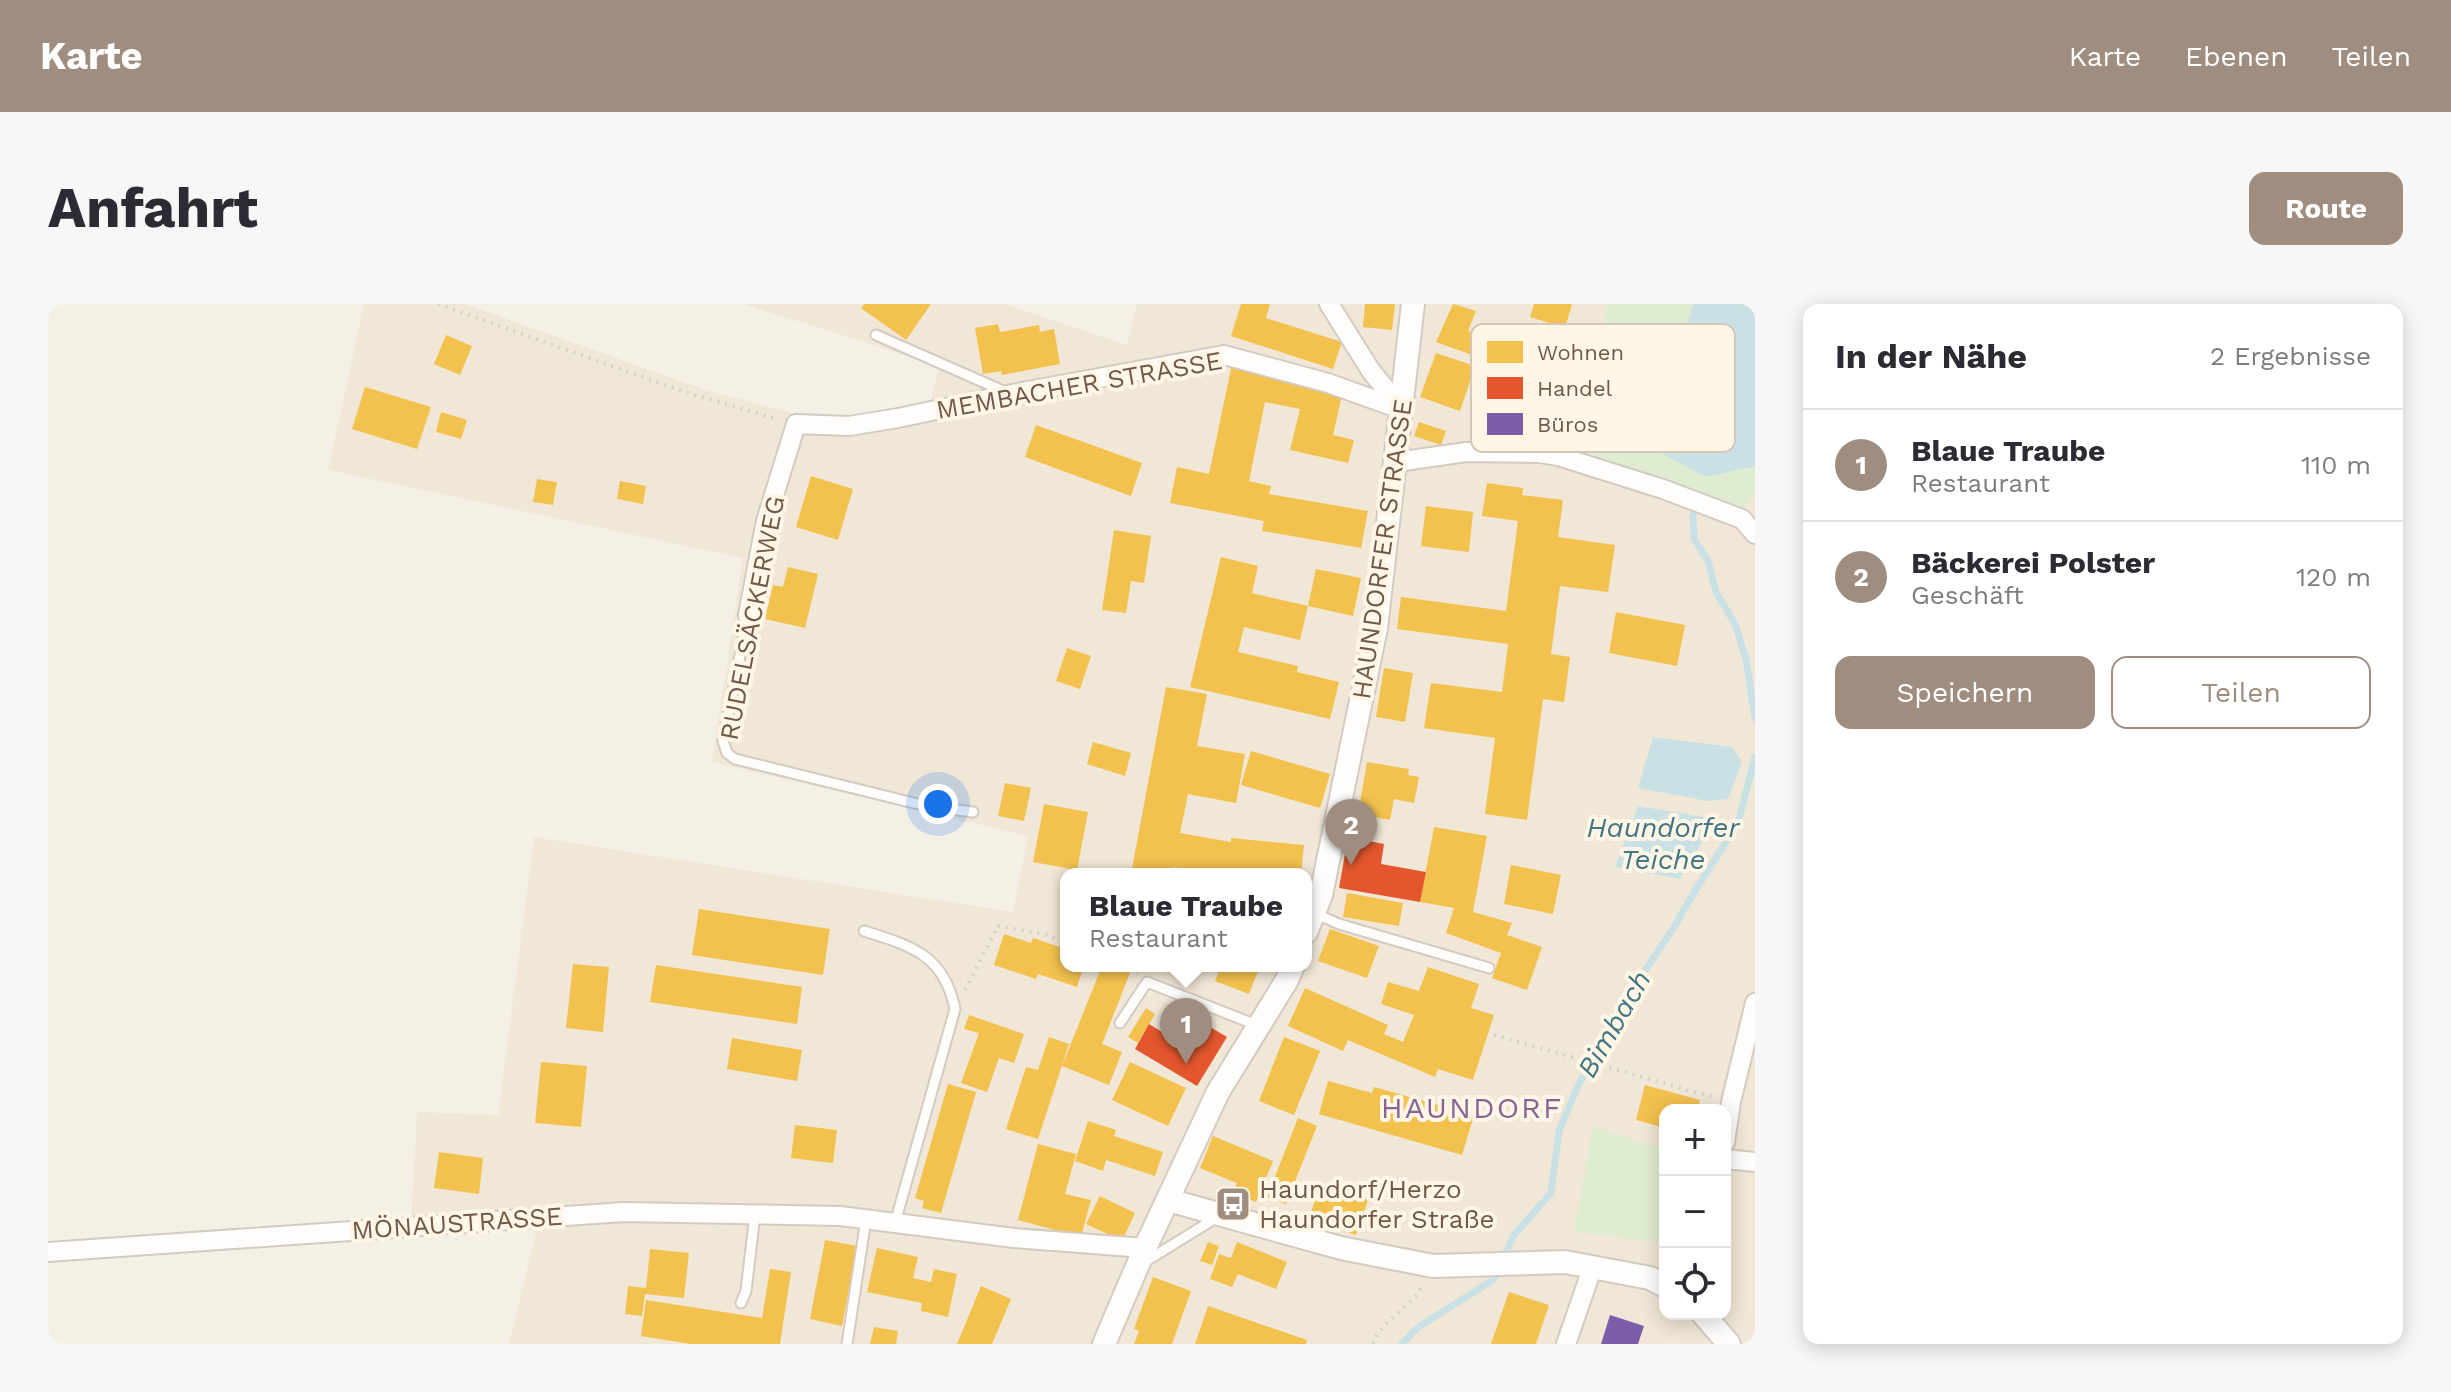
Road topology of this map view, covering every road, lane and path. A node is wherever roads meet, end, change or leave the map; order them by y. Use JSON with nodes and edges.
{"nodes":[{"id":1,"x":438,"y":304,"type":"edge"},
{"id":2,"x":1329,"y":304,"type":"edge"},
{"id":3,"x":1413,"y":304,"type":"edge"},
{"id":4,"x":876,"y":335,"type":"dead end"},
{"id":5,"x":1012,"y":394,"type":"junction"},
{"id":6,"x":1403,"y":410,"type":"junction"},
{"id":7,"x":796,"y":424,"type":"junction"},
{"id":8,"x":1540,"y":453,"type":"joint"},
{"id":9,"x":1397,"y":462,"type":"junction"},
{"id":10,"x":1755,"y":534,"type":"edge"},
{"id":11,"x":748,"y":615,"type":"joint"},
{"id":12,"x":973,"y":812,"type":"dead end"},
{"id":13,"x":1312,"y":917,"type":"edge"},
{"id":14,"x":1312,"y":922,"type":"edge"},
{"id":15,"x":864,"y":931,"type":"dead end"},
{"id":16,"x":1060,"y":940,"type":"edge"},
{"id":17,"x":1489,"y":968,"type":"dead end"},
{"id":18,"x":1290,"y":972,"type":"edge"},
{"id":19,"x":1755,"y":1003,"type":"edge"},
{"id":20,"x":955,"y":1009,"type":"junction"},
{"id":21,"x":1120,"y":1023,"type":"dead end"},
{"id":22,"x":1259,"y":1026,"type":"junction"},
{"id":23,"x":1494,"y":1035,"type":"dead end"},
{"id":24,"x":1731,"y":1102,"type":"joint"},
{"id":25,"x":1731,"y":1160,"type":"edge"},
{"id":26,"x":1755,"y":1162,"type":"edge"},
{"id":27,"x":1168,"y":1200,"type":"junction"},
{"id":28,"x":755,"y":1214,"type":"junction"},
{"id":29,"x":1220,"y":1215,"type":"junction"},
{"id":30,"x":866,"y":1219,"type":"junction"},
{"id":31,"x":895,"y":1223,"type":"junction"},
{"id":32,"x":48,"y":1252,"type":"edge"},
{"id":33,"x":1141,"y":1258,"type":"junction"},
{"id":34,"x":1433,"y":1266,"type":"junction"},
{"id":35,"x":1593,"y":1266,"type":"junction"},
{"id":36,"x":1659,"y":1283,"type":"edge"},
{"id":37,"x":741,"y":1303,"type":"dead end"},
{"id":38,"x":1708,"y":1320,"type":"edge"},
{"id":39,"x":847,"y":1344,"type":"edge"},
{"id":40,"x":1104,"y":1344,"type":"edge"},
{"id":41,"x":1373,"y":1344,"type":"edge"},
{"id":42,"x":1566,"y":1344,"type":"edge"},
{"id":43,"x":1729,"y":1344,"type":"edge"}],
"edges":[{"from":1,"to":7,"type":"path"},
{"from":2,"to":6,"type":"street"},
{"from":3,"to":6,"type":"street","name":"HAUNDORFER STRASSE"},
{"from":4,"to":5,"type":"lane"},
{"from":5,"to":6,"type":"street","name":"MEMBACHER STRASSE"},
{"from":5,"to":7,"type":"street","name":"MEMBACHER STRASSE"},
{"from":6,"to":9,"type":"street","name":"HAUNDORFER STRASSE"},
{"from":7,"to":11,"type":"street","name":"RUDELSÄCKERWEG"},
{"from":8,"to":9,"type":"street"},
{"from":8,"to":10,"type":"street"},
{"from":9,"to":13,"type":"street","name":"HAUNDORFER STRASSE"},
{"from":11,"to":12,"type":"lane","name":"RUDELSÄCKERWEG"},
{"from":14,"to":17,"type":"lane"},
{"from":15,"to":20,"type":"lane"},
{"from":16,"to":20,"type":"path"},
{"from":18,"to":22,"type":"street"},
{"from":19,"to":24,"type":"street"},
{"from":20,"to":31,"type":"lane"},
{"from":21,"to":22,"type":"lane"},
{"from":22,"to":27,"type":"street"},
{"from":23,"to":24,"type":"path"},
{"from":25,"to":26,"type":"street"},
{"from":27,"to":29,"type":"street"},
{"from":27,"to":33,"type":"street"},
{"from":28,"to":30,"type":"street","name":"MÖNAUSTRASSE"},
{"from":28,"to":32,"type":"street","name":"MÖNAUSTRASSE"},
{"from":28,"to":37,"type":"lane"},
{"from":29,"to":33,"type":"lane"},
{"from":29,"to":34,"type":"street"},
{"from":30,"to":31,"type":"street","name":"MÖNAUSTRASSE"},
{"from":30,"to":39,"type":"lane"},
{"from":31,"to":33,"type":"street","name":"MÖNAUSTRASSE"},
{"from":33,"to":40,"type":"street"},
{"from":34,"to":35,"type":"street"},
{"from":34,"to":41,"type":"path"},
{"from":35,"to":36,"type":"street"},
{"from":35,"to":42,"type":"street"},
{"from":38,"to":43,"type":"street"}]}
